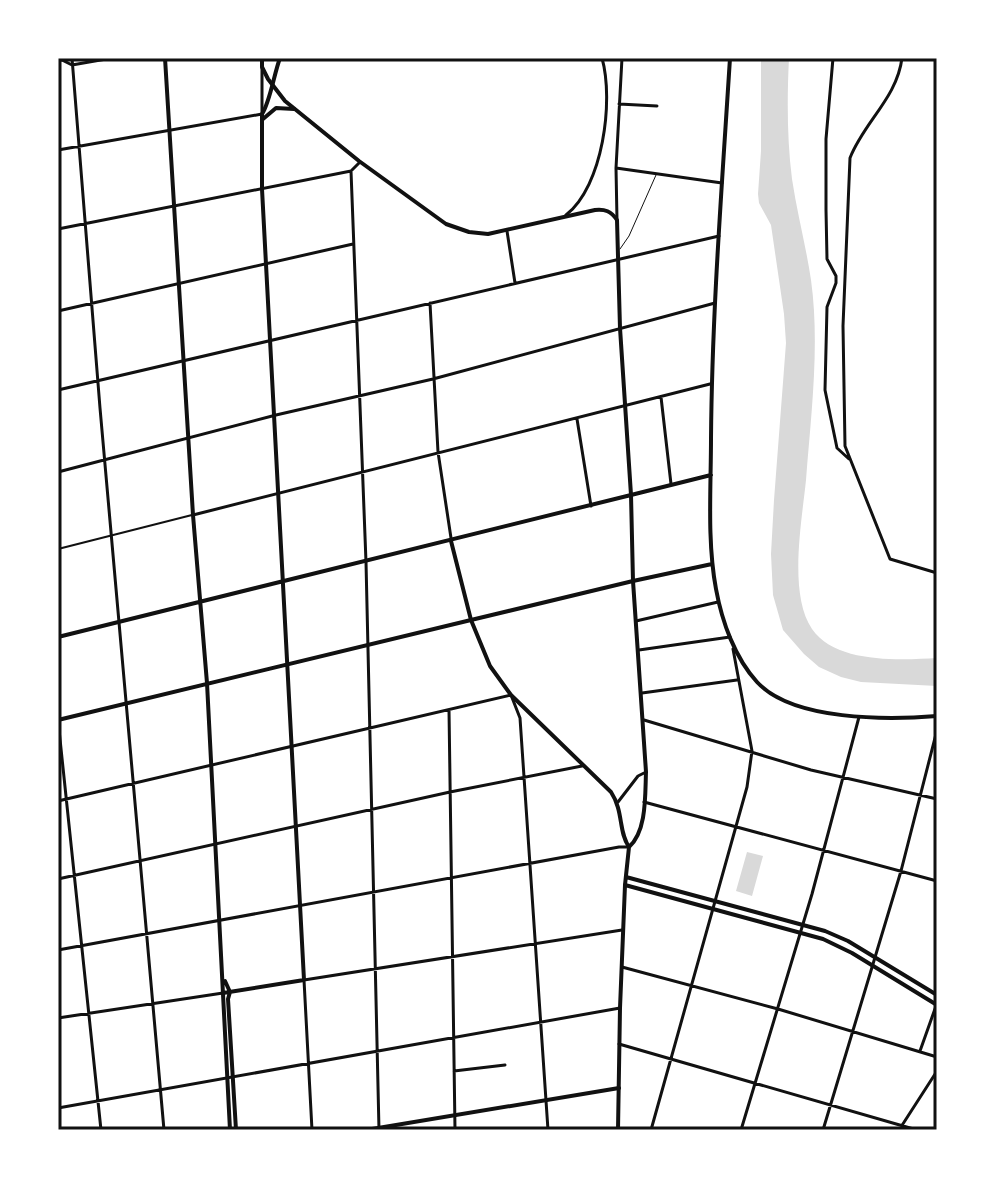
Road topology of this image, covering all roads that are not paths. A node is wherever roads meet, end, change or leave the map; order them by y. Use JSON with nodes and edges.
{"nodes":[{"id":1,"x":70,"y":58,"type":"edge"},
{"id":2,"x":110,"y":58,"type":"edge"},
{"id":3,"x":165,"y":58,"type":"edge"},
{"id":4,"x":262,"y":58,"type":"edge"},
{"id":5,"x":280,"y":58,"type":"edge"},
{"id":6,"x":602,"y":58,"type":"edge"},
{"id":7,"x":622,"y":58,"type":"edge"},
{"id":8,"x":730,"y":58,"type":"edge"},
{"id":9,"x":833,"y":58,"type":"edge"},
{"id":10,"x":902,"y":58,"type":"edge"},
{"id":11,"x":60,"y":61,"type":"edge"},
{"id":12,"x":72,"y":65,"type":"junction"},
{"id":13,"x":262,"y":67,"type":"junction"},
{"id":14,"x":270,"y":83,"type":"junction"},
{"id":15,"x":619,"y":104,"type":"junction"},
{"id":16,"x":657,"y":106,"type":"dead end"},
{"id":17,"x":294,"y":109,"type":"junction"},
{"id":18,"x":268,"y":113,"type":"junction"},
{"id":19,"x":262,"y":114,"type":"junction"},
{"id":20,"x":262,"y":121,"type":"junction"},
{"id":21,"x":169,"y":130,"type":"junction"},
{"id":22,"x":79,"y":147,"type":"junction"},
{"id":23,"x":58,"y":150,"type":"edge"},
{"id":24,"x":360,"y":162,"type":"junction"},
{"id":25,"x":616,"y":168,"type":"junction"},
{"id":26,"x":351,"y":171,"type":"junction"},
{"id":27,"x":657,"y":174,"type":"junction"},
{"id":28,"x":722,"y":183,"type":"junction"},
{"id":29,"x":262,"y":189,"type":"junction"},
{"id":30,"x":174,"y":207,"type":"junction"},
{"id":31,"x":565,"y":216,"type":"junction"},
{"id":32,"x":617,"y":220,"type":"junction"},
{"id":33,"x":84,"y":224,"type":"junction"},
{"id":34,"x":58,"y":229,"type":"edge"},
{"id":35,"x":507,"y":231,"type":"junction"},
{"id":36,"x":719,"y":236,"type":"junction"},
{"id":37,"x":353,"y":244,"type":"junction"},
{"id":38,"x":618,"y":251,"type":"junction"},
{"id":39,"x":618,"y":261,"type":"junction"},
{"id":40,"x":265,"y":265,"type":"junction"},
{"id":41,"x":515,"y":284,"type":"junction"},
{"id":42,"x":179,"y":285,"type":"junction"},
{"id":43,"x":430,"y":303,"type":"junction"},
{"id":44,"x":715,"y":303,"type":"junction"},
{"id":45,"x":91,"y":304,"type":"junction"},
{"id":46,"x":58,"y":311,"type":"edge"},
{"id":47,"x":356,"y":322,"type":"junction"},
{"id":48,"x":620,"y":328,"type":"junction"},
{"id":49,"x":270,"y":341,"type":"junction"},
{"id":50,"x":184,"y":361,"type":"junction"},
{"id":51,"x":433,"y":379,"type":"junction"},
{"id":52,"x":98,"y":381,"type":"junction"},
{"id":53,"x":710,"y":384,"type":"junction"},
{"id":54,"x":58,"y":390,"type":"edge"},
{"id":55,"x":360,"y":397,"type":"junction"},
{"id":56,"x":661,"y":397,"type":"junction"},
{"id":57,"x":626,"y":405,"type":"junction"},
{"id":58,"x":276,"y":415,"type":"junction"},
{"id":59,"x":577,"y":417,"type":"junction"},
{"id":60,"x":189,"y":439,"type":"junction"},
{"id":61,"x":438,"y":452,"type":"junction"},
{"id":62,"x":105,"y":460,"type":"junction"},
{"id":63,"x":850,"y":461,"type":"junction"},
{"id":64,"x":363,"y":470,"type":"junction"},
{"id":65,"x":58,"y":472,"type":"edge"},
{"id":66,"x":711,"y":475,"type":"junction"},
{"id":67,"x":671,"y":485,"type":"junction"},
{"id":68,"x":279,"y":493,"type":"junction"},
{"id":69,"x":631,"y":495,"type":"junction"},
{"id":70,"x":591,"y":506,"type":"junction"},
{"id":71,"x":193,"y":515,"type":"junction"},
{"id":72,"x":111,"y":537,"type":"junction"},
{"id":73,"x":451,"y":541,"type":"junction"},
{"id":74,"x":58,"y":549,"type":"edge"},
{"id":75,"x":366,"y":562,"type":"junction"},
{"id":76,"x":712,"y":564,"type":"junction"},
{"id":77,"x":937,"y":573,"type":"edge"},
{"id":78,"x":284,"y":581,"type":"junction"},
{"id":79,"x":633,"y":581,"type":"junction"},
{"id":80,"x":202,"y":602,"type":"junction"},
{"id":81,"x":718,"y":602,"type":"junction"},
{"id":82,"x":471,"y":620,"type":"junction"},
{"id":83,"x":636,"y":621,"type":"junction"},
{"id":84,"x":118,"y":622,"type":"junction"},
{"id":85,"x":58,"y":637,"type":"edge"},
{"id":86,"x":731,"y":640,"type":"junction"},
{"id":87,"x":368,"y":645,"type":"junction"},
{"id":88,"x":639,"y":650,"type":"junction"},
{"id":89,"x":287,"y":664,"type":"junction"},
{"id":90,"x":739,"y":680,"type":"junction"},
{"id":91,"x":207,"y":683,"type":"junction"},
{"id":92,"x":642,"y":693,"type":"junction"},
{"id":93,"x":511,"y":695,"type":"junction"},
{"id":94,"x":127,"y":703,"type":"junction"},
{"id":95,"x":449,"y":710,"type":"junction"},
{"id":96,"x":937,"y":716,"type":"edge"},
{"id":97,"x":859,"y":717,"type":"junction"},
{"id":98,"x":58,"y":720,"type":"edge"},
{"id":99,"x":644,"y":720,"type":"junction"},
{"id":100,"x":370,"y":729,"type":"junction"},
{"id":101,"x":937,"y":730,"type":"edge"},
{"id":102,"x":292,"y":746,"type":"junction"},
{"id":103,"x":752,"y":751,"type":"junction"},
{"id":104,"x":212,"y":764,"type":"junction"},
{"id":105,"x":586,"y":765,"type":"junction"},
{"id":106,"x":646,"y":772,"type":"junction"},
{"id":107,"x":844,"y":776,"type":"junction"},
{"id":108,"x":525,"y":777,"type":"junction"},
{"id":109,"x":134,"y":783,"type":"junction"},
{"id":110,"x":450,"y":792,"type":"junction"},
{"id":111,"x":922,"y":795,"type":"junction"},
{"id":112,"x":67,"y":798,"type":"junction"},
{"id":113,"x":937,"y":799,"type":"edge"},
{"id":114,"x":58,"y":801,"type":"edge"},
{"id":115,"x":618,"y":802,"type":"junction"},
{"id":116,"x":644,"y":802,"type":"junction"},
{"id":117,"x":372,"y":810,"type":"junction"},
{"id":118,"x":296,"y":826,"type":"junction"},
{"id":119,"x":737,"y":827,"type":"junction"},
{"id":120,"x":216,"y":844,"type":"junction"},
{"id":121,"x":629,"y":847,"type":"junction"},
{"id":122,"x":824,"y":851,"type":"junction"},
{"id":123,"x":141,"y":861,"type":"junction"},
{"id":124,"x":530,"y":864,"type":"junction"},
{"id":125,"x":901,"y":871,"type":"junction"},
{"id":126,"x":75,"y":876,"type":"junction"},
{"id":127,"x":626,"y":877,"type":"junction"},
{"id":128,"x":450,"y":878,"type":"junction"},
{"id":129,"x":58,"y":879,"type":"edge"},
{"id":130,"x":937,"y":881,"type":"edge"},
{"id":131,"x":625,"y":885,"type":"junction"},
{"id":132,"x":374,"y":890,"type":"junction"},
{"id":133,"x":716,"y":901,"type":"junction"},
{"id":134,"x":300,"y":904,"type":"junction"},
{"id":135,"x":714,"y":908,"type":"junction"},
{"id":136,"x":220,"y":919,"type":"junction"},
{"id":137,"x":803,"y":925,"type":"junction"},
{"id":138,"x":623,"y":930,"type":"junction"},
{"id":139,"x":801,"y":932,"type":"junction"},
{"id":140,"x":147,"y":933,"type":"junction"},
{"id":141,"x":535,"y":944,"type":"junction"},
{"id":142,"x":82,"y":945,"type":"junction"},
{"id":143,"x":58,"y":950,"type":"edge"},
{"id":144,"x":453,"y":955,"type":"junction"},
{"id":145,"x":876,"y":959,"type":"junction"},
{"id":146,"x":873,"y":966,"type":"junction"},
{"id":147,"x":375,"y":967,"type":"junction"},
{"id":148,"x":622,"y":967,"type":"junction"},
{"id":149,"x":304,"y":980,"type":"junction"},
{"id":150,"x":693,"y":985,"type":"junction"},
{"id":151,"x":226,"y":992,"type":"junction"},
{"id":152,"x":937,"y":995,"type":"edge"},
{"id":153,"x":154,"y":1004,"type":"junction"},
{"id":154,"x":937,"y":1004,"type":"edge"},
{"id":155,"x":620,"y":1008,"type":"junction"},
{"id":156,"x":778,"y":1009,"type":"junction"},
{"id":157,"x":90,"y":1013,"type":"junction"},
{"id":158,"x":58,"y":1018,"type":"edge"},
{"id":159,"x":541,"y":1021,"type":"junction"},
{"id":160,"x":853,"y":1031,"type":"junction"},
{"id":161,"x":453,"y":1037,"type":"junction"},
{"id":162,"x":619,"y":1044,"type":"junction"},
{"id":163,"x":378,"y":1051,"type":"junction"},
{"id":164,"x":920,"y":1051,"type":"junction"},
{"id":165,"x":937,"y":1057,"type":"edge"},
{"id":166,"x":672,"y":1059,"type":"junction"},
{"id":167,"x":310,"y":1063,"type":"junction"},
{"id":168,"x":505,"y":1065,"type":"dead end"},
{"id":169,"x":454,"y":1071,"type":"junction"},
{"id":170,"x":937,"y":1071,"type":"edge"},
{"id":171,"x":230,"y":1077,"type":"junction"},
{"id":172,"x":755,"y":1083,"type":"junction"},
{"id":173,"x":619,"y":1088,"type":"junction"},
{"id":174,"x":161,"y":1090,"type":"junction"},
{"id":175,"x":98,"y":1101,"type":"junction"},
{"id":176,"x":546,"y":1101,"type":"junction"},
{"id":177,"x":831,"y":1106,"type":"junction"},
{"id":178,"x":58,"y":1108,"type":"edge"},
{"id":179,"x":454,"y":1115,"type":"junction"},
{"id":180,"x":902,"y":1125,"type":"junction"},
{"id":181,"x":379,"y":1129,"type":"edge"},
{"id":182,"x":101,"y":1130,"type":"edge"},
{"id":183,"x":164,"y":1130,"type":"edge"},
{"id":184,"x":233,"y":1130,"type":"edge"},
{"id":185,"x":312,"y":1130,"type":"edge"},
{"id":186,"x":366,"y":1130,"type":"edge"},
{"id":187,"x":455,"y":1130,"type":"edge"},
{"id":188,"x":548,"y":1130,"type":"edge"},
{"id":189,"x":618,"y":1130,"type":"edge"},
{"id":190,"x":651,"y":1130,"type":"edge"},
{"id":191,"x":741,"y":1130,"type":"edge"},
{"id":192,"x":823,"y":1130,"type":"edge"},
{"id":193,"x":899,"y":1130,"type":"edge"},
{"id":194,"x":917,"y":1130,"type":"edge"}],
"edges":[{"from":1,"to":11,"type":"street"},
{"from":1,"to":12,"type":"street"},
{"from":2,"to":12,"type":"street"},
{"from":3,"to":21,"type":"main road"},
{"from":4,"to":13,"type":"main road"},
{"from":5,"to":14,"type":"main road"},
{"from":6,"to":31,"type":"street"},
{"from":7,"to":15,"type":"street"},
{"from":8,"to":28,"type":"main road"},
{"from":9,"to":63,"type":"street"},
{"from":10,"to":63,"type":"street"},
{"from":11,"to":12,"type":"street"},
{"from":12,"to":22,"type":"street"},
{"from":13,"to":14,"type":"main road"},
{"from":13,"to":19,"type":"street"},
{"from":14,"to":17,"type":"main road"},
{"from":14,"to":19,"type":"main road"},
{"from":15,"to":16,"type":"street"},
{"from":15,"to":25,"type":"street"},
{"from":17,"to":18,"type":"main road"},
{"from":17,"to":24,"type":"main road"},
{"from":18,"to":19,"type":"main road"},
{"from":18,"to":20,"type":"main road"},
{"from":19,"to":20,"type":"main road"},
{"from":19,"to":21,"type":"street"},
{"from":20,"to":29,"type":"main road"},
{"from":21,"to":22,"type":"street"},
{"from":21,"to":30,"type":"main road"},
{"from":22,"to":23,"type":"street"},
{"from":22,"to":33,"type":"street"},
{"from":24,"to":26,"type":"street"},
{"from":24,"to":35,"type":"main road"},
{"from":25,"to":27,"type":"street"},
{"from":25,"to":32,"type":"street"},
{"from":26,"to":29,"type":"street"},
{"from":26,"to":37,"type":"street"},
{"from":27,"to":28,"type":"street"},
{"from":27,"to":38,"type":"lane"},
{"from":28,"to":36,"type":"main road"},
{"from":29,"to":30,"type":"street"},
{"from":29,"to":40,"type":"main road"},
{"from":30,"to":33,"type":"street"},
{"from":30,"to":42,"type":"main road"},
{"from":31,"to":32,"type":"main road"},
{"from":31,"to":35,"type":"main road"},
{"from":32,"to":38,"type":"main road"},
{"from":33,"to":34,"type":"street"},
{"from":33,"to":45,"type":"street"},
{"from":35,"to":41,"type":"street"},
{"from":36,"to":39,"type":"street"},
{"from":36,"to":44,"type":"main road"},
{"from":37,"to":40,"type":"street"},
{"from":37,"to":47,"type":"street"},
{"from":38,"to":39,"type":"main road"},
{"from":39,"to":41,"type":"street"},
{"from":39,"to":48,"type":"main road"},
{"from":40,"to":42,"type":"street"},
{"from":40,"to":49,"type":"main road"},
{"from":41,"to":43,"type":"street"},
{"from":42,"to":45,"type":"street"},
{"from":42,"to":50,"type":"main road"},
{"from":43,"to":47,"type":"street"},
{"from":43,"to":51,"type":"street"},
{"from":44,"to":48,"type":"street"},
{"from":44,"to":53,"type":"main road"},
{"from":45,"to":46,"type":"street"},
{"from":45,"to":52,"type":"street"},
{"from":47,"to":49,"type":"street"},
{"from":47,"to":55,"type":"street"},
{"from":48,"to":51,"type":"street"},
{"from":48,"to":57,"type":"main road"},
{"from":49,"to":50,"type":"street"},
{"from":49,"to":58,"type":"main road"},
{"from":50,"to":52,"type":"street"},
{"from":50,"to":60,"type":"main road"},
{"from":51,"to":55,"type":"street"},
{"from":51,"to":61,"type":"street"},
{"from":52,"to":54,"type":"street"},
{"from":52,"to":62,"type":"street"},
{"from":53,"to":56,"type":"street"},
{"from":53,"to":66,"type":"main road"},
{"from":55,"to":58,"type":"street"},
{"from":55,"to":64,"type":"street"},
{"from":56,"to":57,"type":"street"},
{"from":56,"to":67,"type":"street"},
{"from":57,"to":59,"type":"street"},
{"from":57,"to":69,"type":"main road"},
{"from":58,"to":60,"type":"street"},
{"from":58,"to":68,"type":"main road"},
{"from":59,"to":61,"type":"street"},
{"from":59,"to":70,"type":"street"},
{"from":60,"to":62,"type":"street"},
{"from":60,"to":71,"type":"main road"},
{"from":61,"to":64,"type":"street"},
{"from":61,"to":73,"type":"street"},
{"from":62,"to":65,"type":"street"},
{"from":62,"to":72,"type":"street"},
{"from":63,"to":77,"type":"street"},
{"from":64,"to":68,"type":"street"},
{"from":64,"to":75,"type":"street"},
{"from":66,"to":67,"type":"main road"},
{"from":66,"to":76,"type":"main road"},
{"from":67,"to":69,"type":"main road"},
{"from":68,"to":71,"type":"street"},
{"from":68,"to":78,"type":"main road"},
{"from":69,"to":70,"type":"main road"},
{"from":69,"to":79,"type":"main road"},
{"from":70,"to":73,"type":"main road"},
{"from":71,"to":72,"type":"street"},
{"from":71,"to":80,"type":"main road"},
{"from":72,"to":74,"type":"street"},
{"from":72,"to":84,"type":"street"},
{"from":73,"to":75,"type":"main road"},
{"from":73,"to":82,"type":"main road"},
{"from":75,"to":78,"type":"main road"},
{"from":75,"to":87,"type":"street"},
{"from":76,"to":79,"type":"main road"},
{"from":76,"to":81,"type":"main road"},
{"from":78,"to":80,"type":"main road"},
{"from":78,"to":89,"type":"main road"},
{"from":79,"to":82,"type":"main road"},
{"from":79,"to":83,"type":"main road"},
{"from":80,"to":84,"type":"main road"},
{"from":80,"to":91,"type":"main road"},
{"from":81,"to":83,"type":"street"},
{"from":81,"to":86,"type":"main road"},
{"from":82,"to":87,"type":"main road"},
{"from":82,"to":93,"type":"main road"},
{"from":83,"to":88,"type":"main road"},
{"from":84,"to":85,"type":"main road"},
{"from":84,"to":94,"type":"street"},
{"from":86,"to":88,"type":"street"},
{"from":86,"to":90,"type":"street"},
{"from":86,"to":97,"type":"main road"},
{"from":87,"to":89,"type":"main road"},
{"from":87,"to":100,"type":"street"},
{"from":88,"to":92,"type":"main road"},
{"from":89,"to":91,"type":"main road"},
{"from":89,"to":102,"type":"main road"},
{"from":90,"to":92,"type":"street"},
{"from":90,"to":103,"type":"street"},
{"from":91,"to":94,"type":"main road"},
{"from":91,"to":104,"type":"main road"},
{"from":92,"to":99,"type":"main road"},
{"from":93,"to":95,"type":"street"},
{"from":93,"to":105,"type":"main road"},
{"from":93,"to":108,"type":"street"},
{"from":94,"to":98,"type":"main road"},
{"from":94,"to":109,"type":"street"},
{"from":95,"to":100,"type":"street"},
{"from":95,"to":110,"type":"street"},
{"from":96,"to":97,"type":"main road"},
{"from":97,"to":107,"type":"street"},
{"from":98,"to":112,"type":"street"},
{"from":99,"to":103,"type":"street"},
{"from":99,"to":106,"type":"main road"},
{"from":100,"to":102,"type":"street"},
{"from":100,"to":117,"type":"street"},
{"from":101,"to":111,"type":"street"},
{"from":102,"to":104,"type":"street"},
{"from":102,"to":118,"type":"main road"},
{"from":103,"to":107,"type":"street"},
{"from":103,"to":119,"type":"street"},
{"from":104,"to":109,"type":"street"},
{"from":104,"to":120,"type":"main road"},
{"from":105,"to":108,"type":"street"},
{"from":105,"to":115,"type":"main road"},
{"from":106,"to":115,"type":"street"},
{"from":106,"to":116,"type":"main road"},
{"from":107,"to":111,"type":"street"},
{"from":107,"to":122,"type":"street"},
{"from":108,"to":110,"type":"street"},
{"from":108,"to":124,"type":"street"},
{"from":109,"to":112,"type":"street"},
{"from":109,"to":123,"type":"street"},
{"from":110,"to":117,"type":"street"},
{"from":110,"to":128,"type":"street"},
{"from":111,"to":113,"type":"street"},
{"from":111,"to":125,"type":"street"},
{"from":112,"to":114,"type":"street"},
{"from":112,"to":126,"type":"street"},
{"from":115,"to":121,"type":"main road"},
{"from":116,"to":119,"type":"street"},
{"from":116,"to":121,"type":"main road"},
{"from":117,"to":118,"type":"street"},
{"from":117,"to":132,"type":"street"},
{"from":118,"to":120,"type":"street"},
{"from":118,"to":134,"type":"main road"},
{"from":119,"to":122,"type":"street"},
{"from":119,"to":133,"type":"street"},
{"from":120,"to":123,"type":"street"},
{"from":120,"to":136,"type":"main road"},
{"from":121,"to":124,"type":"street"},
{"from":121,"to":127,"type":"main road"},
{"from":122,"to":125,"type":"street"},
{"from":122,"to":137,"type":"street"},
{"from":123,"to":126,"type":"street"},
{"from":123,"to":140,"type":"street"},
{"from":124,"to":128,"type":"street"},
{"from":124,"to":141,"type":"street"},
{"from":125,"to":130,"type":"street"},
{"from":125,"to":145,"type":"street"},
{"from":126,"to":129,"type":"street"},
{"from":126,"to":142,"type":"street"},
{"from":127,"to":131,"type":"main road"},
{"from":127,"to":133,"type":"main road"},
{"from":128,"to":132,"type":"street"},
{"from":128,"to":144,"type":"street"},
{"from":131,"to":135,"type":"main road"},
{"from":131,"to":138,"type":"main road"},
{"from":132,"to":134,"type":"street"},
{"from":132,"to":147,"type":"street"},
{"from":133,"to":135,"type":"street"},
{"from":133,"to":137,"type":"main road"},
{"from":134,"to":136,"type":"street"},
{"from":134,"to":149,"type":"main road"},
{"from":135,"to":139,"type":"main road"},
{"from":135,"to":150,"type":"street"},
{"from":136,"to":140,"type":"street"},
{"from":136,"to":151,"type":"main road"},
{"from":137,"to":139,"type":"street"},
{"from":137,"to":145,"type":"main road"},
{"from":138,"to":141,"type":"street"},
{"from":138,"to":148,"type":"main road"},
{"from":139,"to":146,"type":"main road"},
{"from":139,"to":156,"type":"street"},
{"from":140,"to":142,"type":"street"},
{"from":140,"to":153,"type":"street"},
{"from":141,"to":144,"type":"street"},
{"from":141,"to":159,"type":"street"},
{"from":142,"to":143,"type":"street"},
{"from":142,"to":157,"type":"street"},
{"from":144,"to":147,"type":"street"},
{"from":144,"to":161,"type":"street"},
{"from":145,"to":146,"type":"street"},
{"from":145,"to":152,"type":"main road"},
{"from":146,"to":154,"type":"main road"},
{"from":146,"to":160,"type":"street"},
{"from":147,"to":149,"type":"street"},
{"from":147,"to":163,"type":"street"},
{"from":148,"to":150,"type":"street"},
{"from":148,"to":155,"type":"main road"},
{"from":149,"to":151,"type":"main road"},
{"from":149,"to":167,"type":"street"},
{"from":150,"to":156,"type":"street"},
{"from":150,"to":166,"type":"street"},
{"from":151,"to":153,"type":"street"},
{"from":151,"to":171,"type":"main road"},
{"from":153,"to":157,"type":"street"},
{"from":153,"to":174,"type":"street"},
{"from":154,"to":164,"type":"street"},
{"from":155,"to":159,"type":"street"},
{"from":155,"to":162,"type":"main road"},
{"from":156,"to":160,"type":"street"},
{"from":156,"to":172,"type":"street"},
{"from":157,"to":158,"type":"street"},
{"from":157,"to":175,"type":"street"},
{"from":159,"to":161,"type":"street"},
{"from":159,"to":176,"type":"street"},
{"from":160,"to":164,"type":"street"},
{"from":160,"to":177,"type":"street"},
{"from":161,"to":163,"type":"street"},
{"from":161,"to":169,"type":"street"},
{"from":162,"to":166,"type":"street"},
{"from":162,"to":173,"type":"main road"},
{"from":163,"to":167,"type":"street"},
{"from":163,"to":181,"type":"street"},
{"from":164,"to":165,"type":"street"},
{"from":166,"to":172,"type":"street"},
{"from":166,"to":190,"type":"street"},
{"from":167,"to":171,"type":"street"},
{"from":167,"to":185,"type":"street"},
{"from":168,"to":169,"type":"street"},
{"from":169,"to":179,"type":"street"},
{"from":170,"to":180,"type":"street"},
{"from":171,"to":174,"type":"street"},
{"from":171,"to":184,"type":"main road"},
{"from":172,"to":177,"type":"street"},
{"from":172,"to":191,"type":"street"},
{"from":173,"to":176,"type":"main road"},
{"from":173,"to":189,"type":"main road"},
{"from":174,"to":175,"type":"street"},
{"from":174,"to":183,"type":"street"},
{"from":175,"to":178,"type":"street"},
{"from":175,"to":182,"type":"street"},
{"from":176,"to":179,"type":"main road"},
{"from":176,"to":188,"type":"street"},
{"from":177,"to":180,"type":"street"},
{"from":177,"to":192,"type":"street"},
{"from":179,"to":181,"type":"main road"},
{"from":179,"to":187,"type":"street"},
{"from":180,"to":193,"type":"street"},
{"from":180,"to":194,"type":"street"},
{"from":181,"to":186,"type":"main road"}]}
